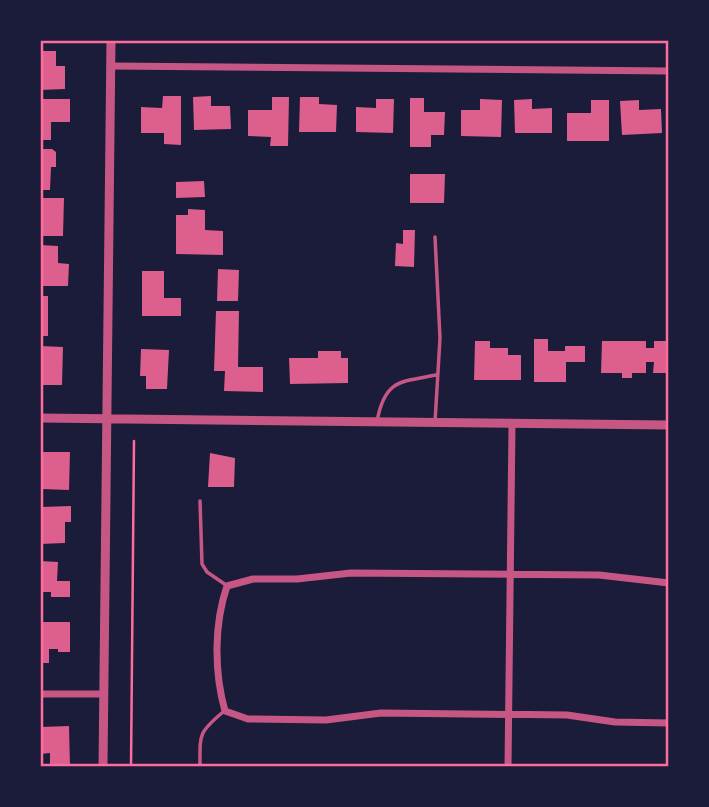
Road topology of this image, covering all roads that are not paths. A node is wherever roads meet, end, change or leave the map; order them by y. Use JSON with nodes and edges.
{"nodes":[{"id":1,"x":111,"y":40,"type":"edge"},
{"id":2,"x":111,"y":66,"type":"junction"},
{"id":3,"x":669,"y":71,"type":"edge"},
{"id":4,"x":435,"y":237,"type":"dead end"},
{"id":5,"x":436,"y":375,"type":"junction"},
{"id":6,"x":40,"y":418,"type":"edge"},
{"id":7,"x":107,"y":419,"type":"junction"},
{"id":8,"x":377,"y":423,"type":"junction"},
{"id":9,"x":435,"y":424,"type":"junction"},
{"id":10,"x":512,"y":425,"type":"junction"},
{"id":11,"x":669,"y":425,"type":"edge"},
{"id":12,"x":200,"y":501,"type":"dead end"},
{"id":13,"x":510,"y":575,"type":"junction"},
{"id":14,"x":669,"y":583,"type":"edge"},
{"id":15,"x":227,"y":586,"type":"junction"},
{"id":16,"x":40,"y":694,"type":"edge"},
{"id":17,"x":104,"y":694,"type":"junction"},
{"id":18,"x":225,"y":711,"type":"junction"},
{"id":19,"x":509,"y":715,"type":"junction"},
{"id":20,"x":669,"y":723,"type":"edge"},
{"id":21,"x":103,"y":767,"type":"edge"},
{"id":22,"x":200,"y":767,"type":"edge"},
{"id":23,"x":508,"y":767,"type":"edge"}],
"edges":[{"from":1,"to":2,"type":"street"},
{"from":2,"to":3,"type":"street"},
{"from":2,"to":7,"type":"street"},
{"from":4,"to":5,"type":"lane"},
{"from":5,"to":8,"type":"lane"},
{"from":5,"to":9,"type":"lane"},
{"from":6,"to":7,"type":"street"},
{"from":7,"to":8,"type":"street"},
{"from":7,"to":17,"type":"street"},
{"from":8,"to":9,"type":"street"},
{"from":9,"to":10,"type":"street"},
{"from":10,"to":11,"type":"street"},
{"from":10,"to":13,"type":"street"},
{"from":12,"to":15,"type":"lane"},
{"from":13,"to":14,"type":"street"},
{"from":13,"to":15,"type":"street"},
{"from":13,"to":19,"type":"street"},
{"from":15,"to":18,"type":"street"},
{"from":16,"to":17,"type":"street"},
{"from":17,"to":21,"type":"street"},
{"from":18,"to":19,"type":"street"},
{"from":18,"to":22,"type":"lane"},
{"from":19,"to":20,"type":"street"},
{"from":19,"to":23,"type":"street"}]}
